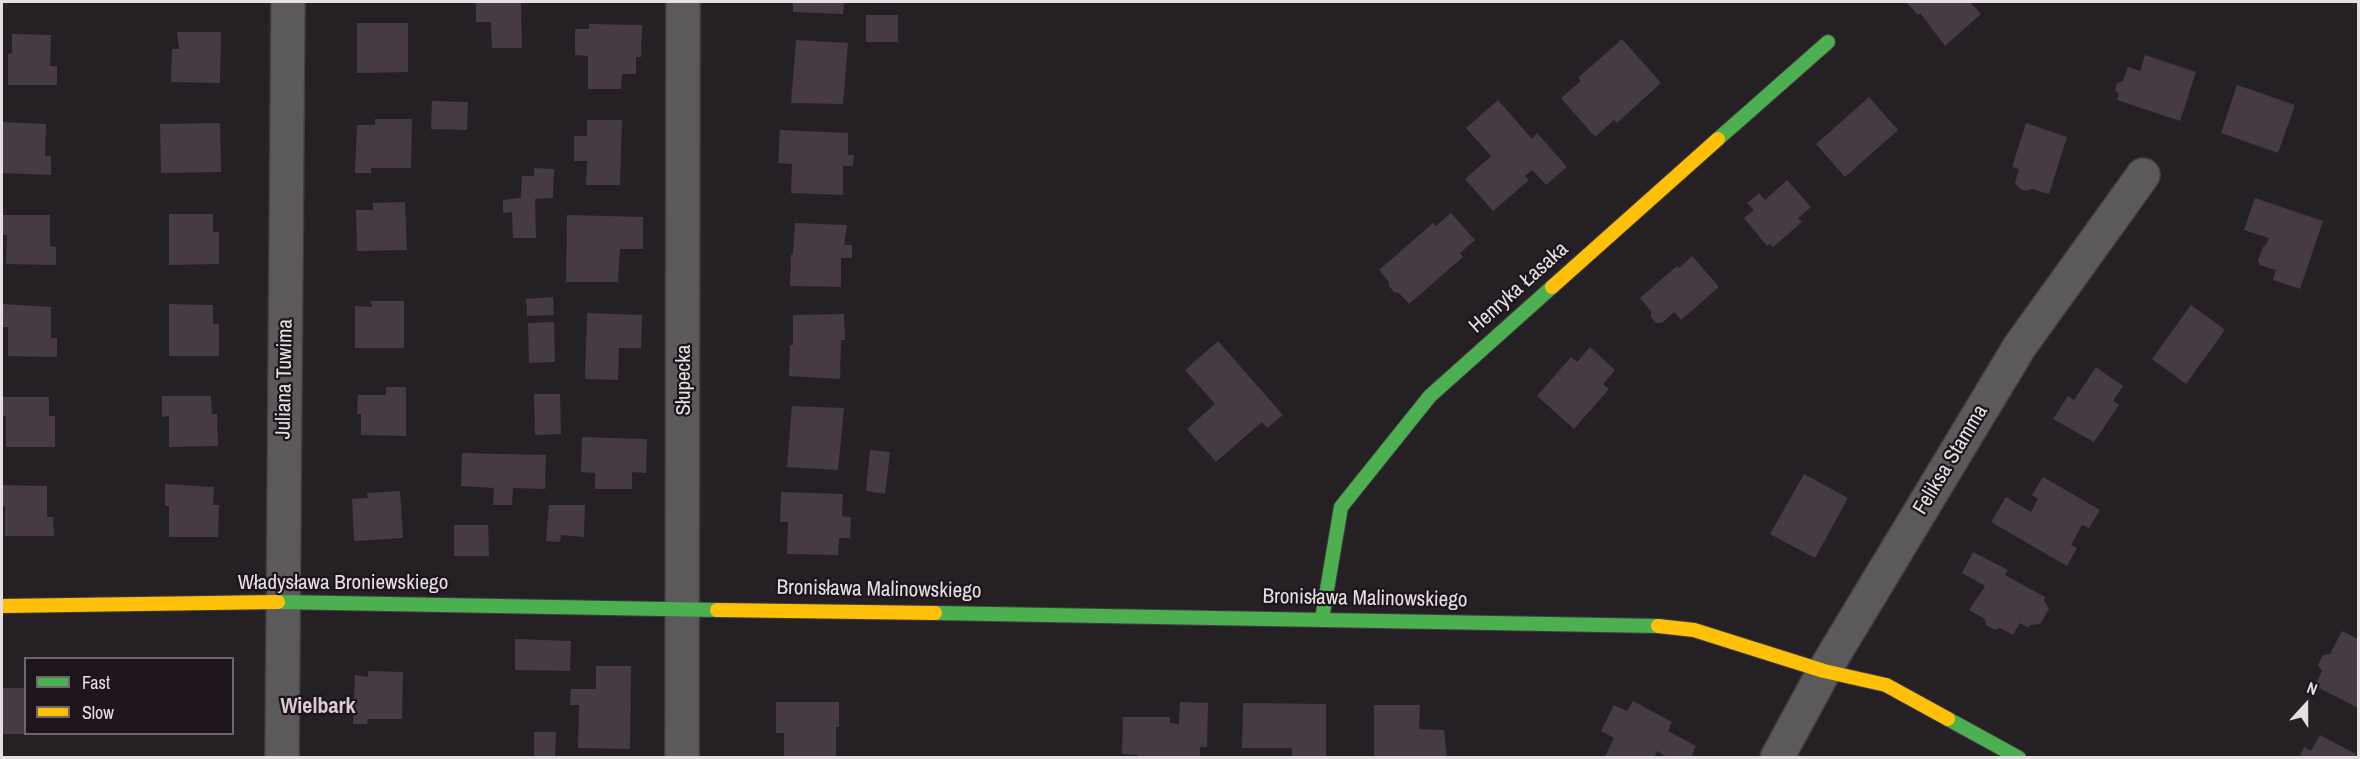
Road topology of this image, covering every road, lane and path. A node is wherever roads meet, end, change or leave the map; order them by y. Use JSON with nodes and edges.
{"nodes":[{"id":1,"x":288,"y":2,"type":"edge"},
{"id":2,"x":683,"y":2,"type":"edge"},
{"id":3,"x":1828,"y":42,"type":"dead end"},
{"id":4,"x":2143,"y":175,"type":"dead end"},
{"id":5,"x":283,"y":602,"type":"junction"},
{"id":6,"x":2,"y":606,"type":"edge"},
{"id":7,"x":684,"y":608,"type":"junction"},
{"id":8,"x":1322,"y":619,"type":"junction"},
{"id":9,"x":1824,"y":671,"type":"junction"},
{"id":10,"x":282,"y":758,"type":"edge"},
{"id":11,"x":682,"y":758,"type":"edge"},
{"id":12,"x":1777,"y":758,"type":"edge"},
{"id":13,"x":2019,"y":758,"type":"edge"}],
"edges":[{"from":1,"to":5,"type":"street","name":"Juliana Tuwima"},
{"from":2,"to":7,"type":"street","name":"Słupecka"},
{"from":3,"to":8,"type":"street","name":"Henryka Łasaka"},
{"from":4,"to":9,"type":"street","name":"Feliksa Stamma"},
{"from":5,"to":6,"type":"street","name":"Władysława Broniewskiego"},
{"from":5,"to":7,"type":"street","name":"Władysława Broniewskiego"},
{"from":5,"to":10,"type":"street","name":"Juliana Tuwima"},
{"from":7,"to":8,"type":"street","name":"Bronisława Malinowskiego"},
{"from":7,"to":11,"type":"street","name":"Słupecka"},
{"from":8,"to":9,"type":"street","name":"Bronisława Malinowskiego"},
{"from":9,"to":12,"type":"street","name":"Feliksa Stamma"},
{"from":9,"to":13,"type":"street","name":"Bronisława Malinowskiego"}]}
